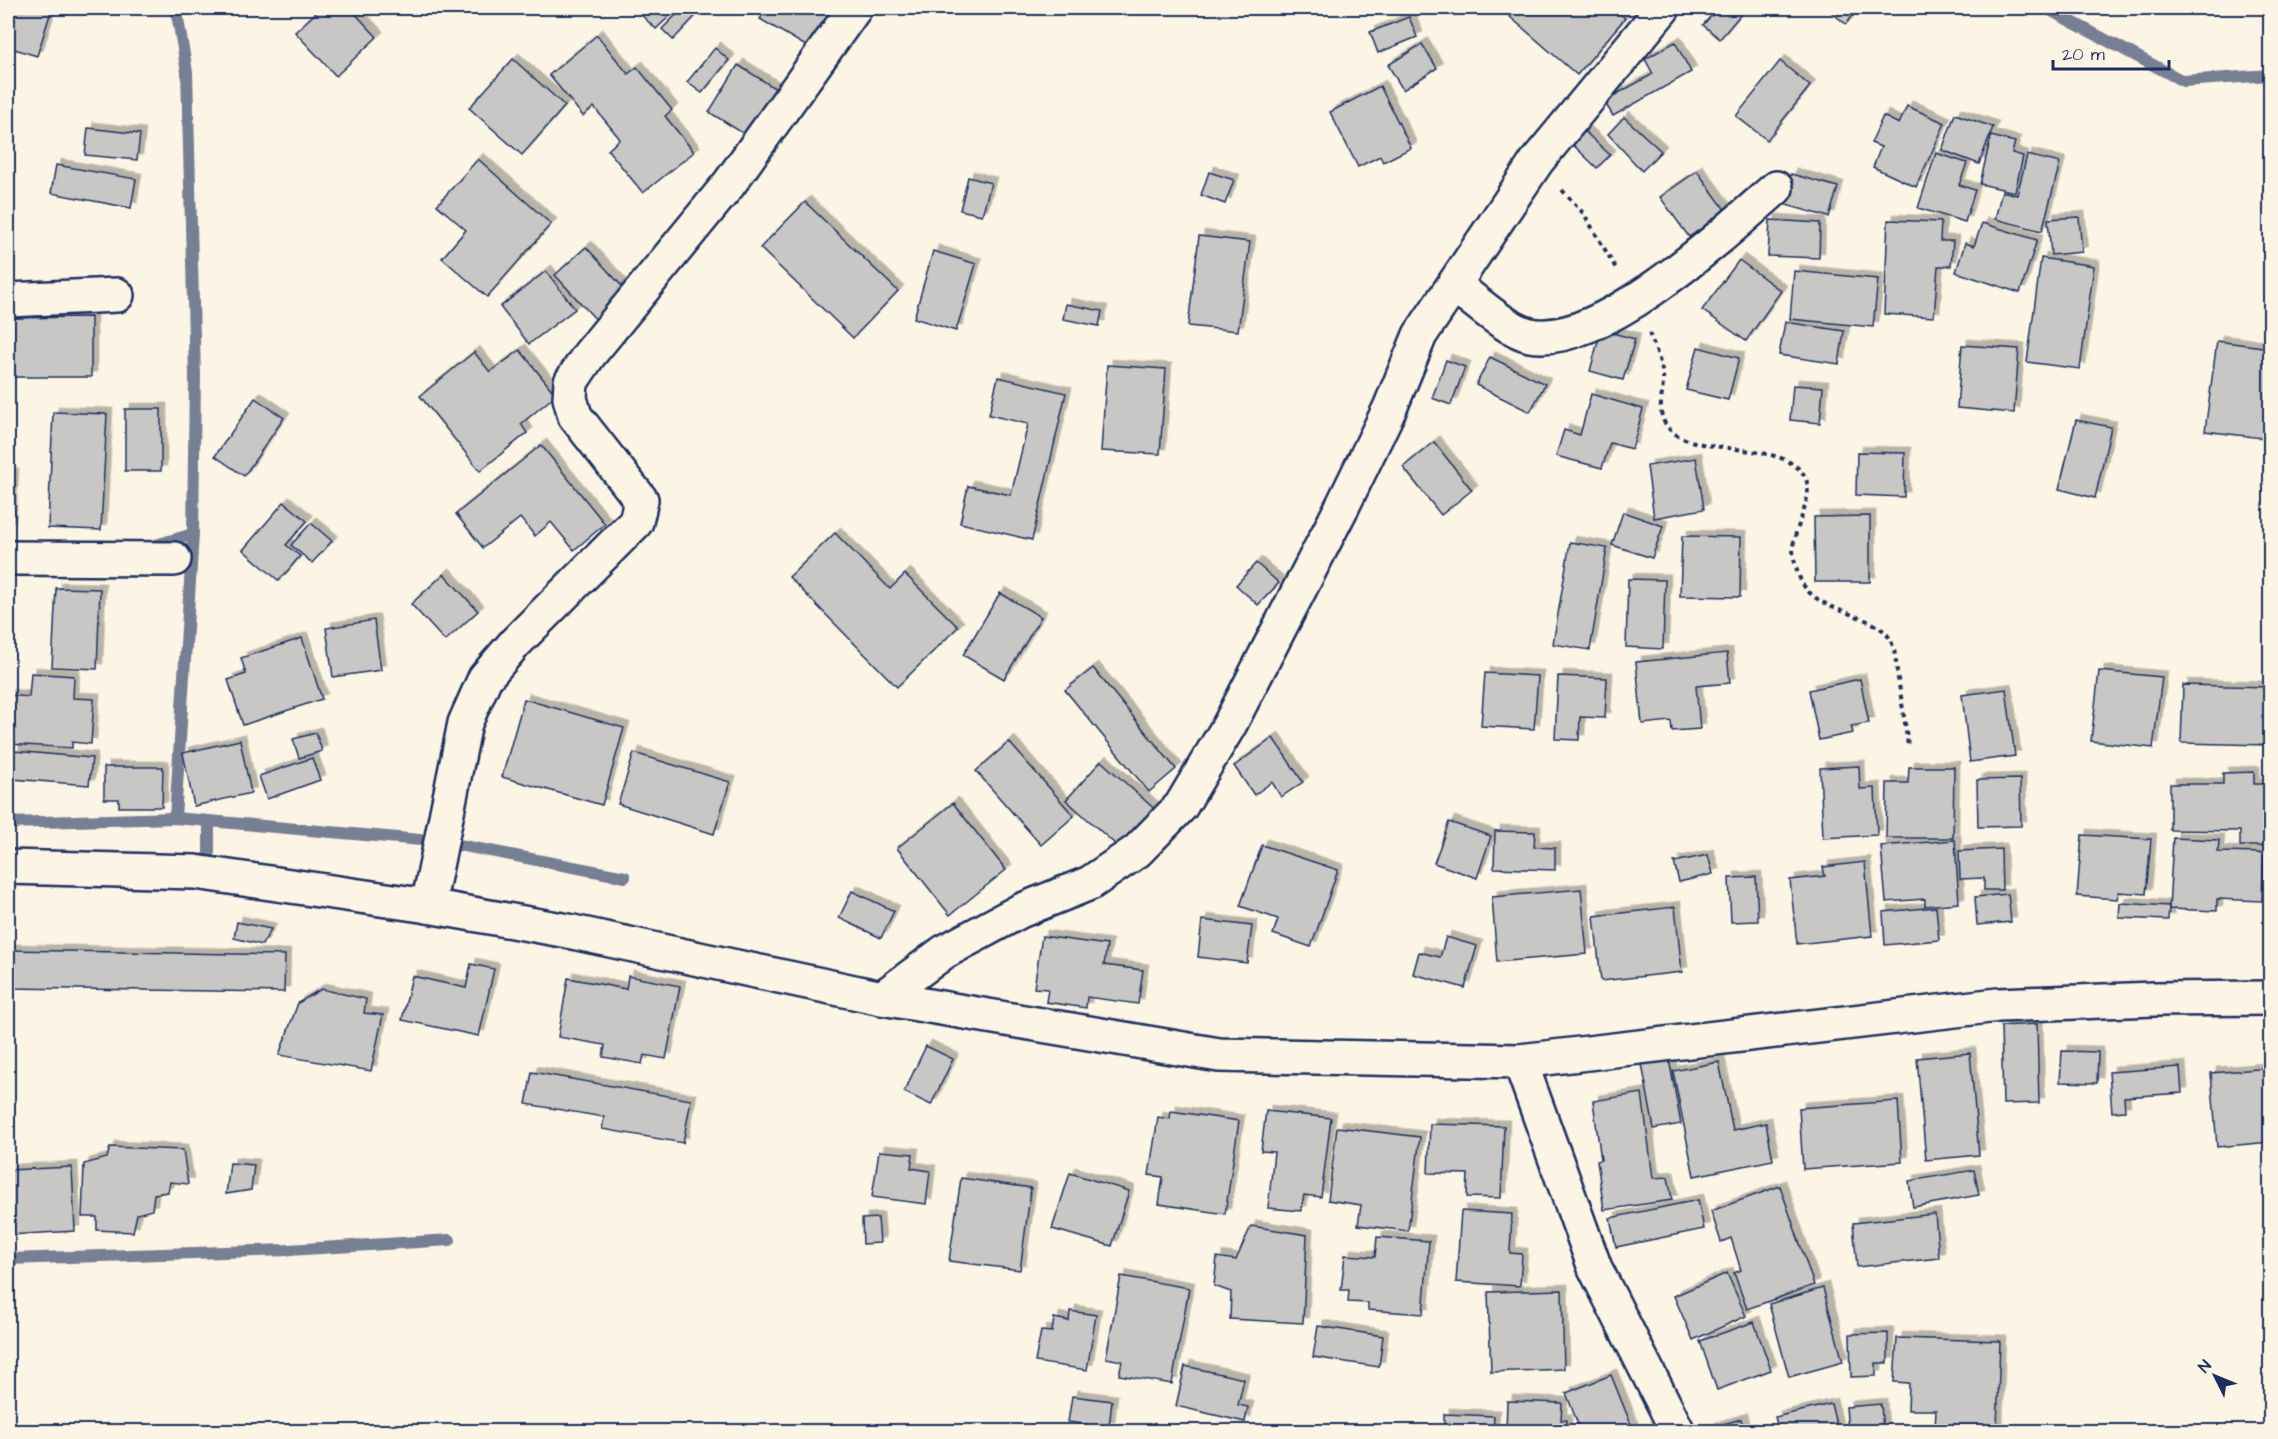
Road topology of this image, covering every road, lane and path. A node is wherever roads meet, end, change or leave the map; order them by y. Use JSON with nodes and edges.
{"nodes":[{"id":1,"x":855,"y":8,"type":"edge"},
{"id":2,"x":1663,"y":8,"type":"edge"},
{"id":3,"x":1537,"y":161,"type":"junction"},
{"id":4,"x":1776,"y":188,"type":"dead end"},
{"id":5,"x":1454,"y":285,"type":"junction"},
{"id":6,"x":117,"y":295,"type":"dead end"},
{"id":7,"x":8,"y":300,"type":"edge"},
{"id":8,"x":1634,"y":301,"type":"junction"},
{"id":9,"x":8,"y":558,"type":"edge"},
{"id":10,"x":174,"y":559,"type":"dead end"},
{"id":11,"x":1908,"y":746,"type":"dead end"},
{"id":12,"x":8,"y":867,"type":"edge"},
{"id":13,"x":428,"y":906,"type":"junction"},
{"id":14,"x":882,"y":998,"type":"junction"},
{"id":15,"x":2271,"y":998,"type":"edge"},
{"id":16,"x":1520,"y":1061,"type":"junction"},
{"id":17,"x":1678,"y":1431,"type":"edge"}],
"edges":[{"from":1,"to":13,"type":"street"},
{"from":2,"to":3,"type":"street"},
{"from":3,"to":5,"type":"street"},
{"from":3,"to":8,"type":"path"},
{"from":4,"to":8,"type":"street"},
{"from":5,"to":8,"type":"street"},
{"from":5,"to":14,"type":"street"},
{"from":6,"to":7,"type":"street"},
{"from":8,"to":11,"type":"path"},
{"from":9,"to":10,"type":"street"},
{"from":12,"to":13,"type":"street"},
{"from":13,"to":14,"type":"street"},
{"from":14,"to":16,"type":"street"},
{"from":15,"to":16,"type":"street"},
{"from":16,"to":17,"type":"street"}]}
